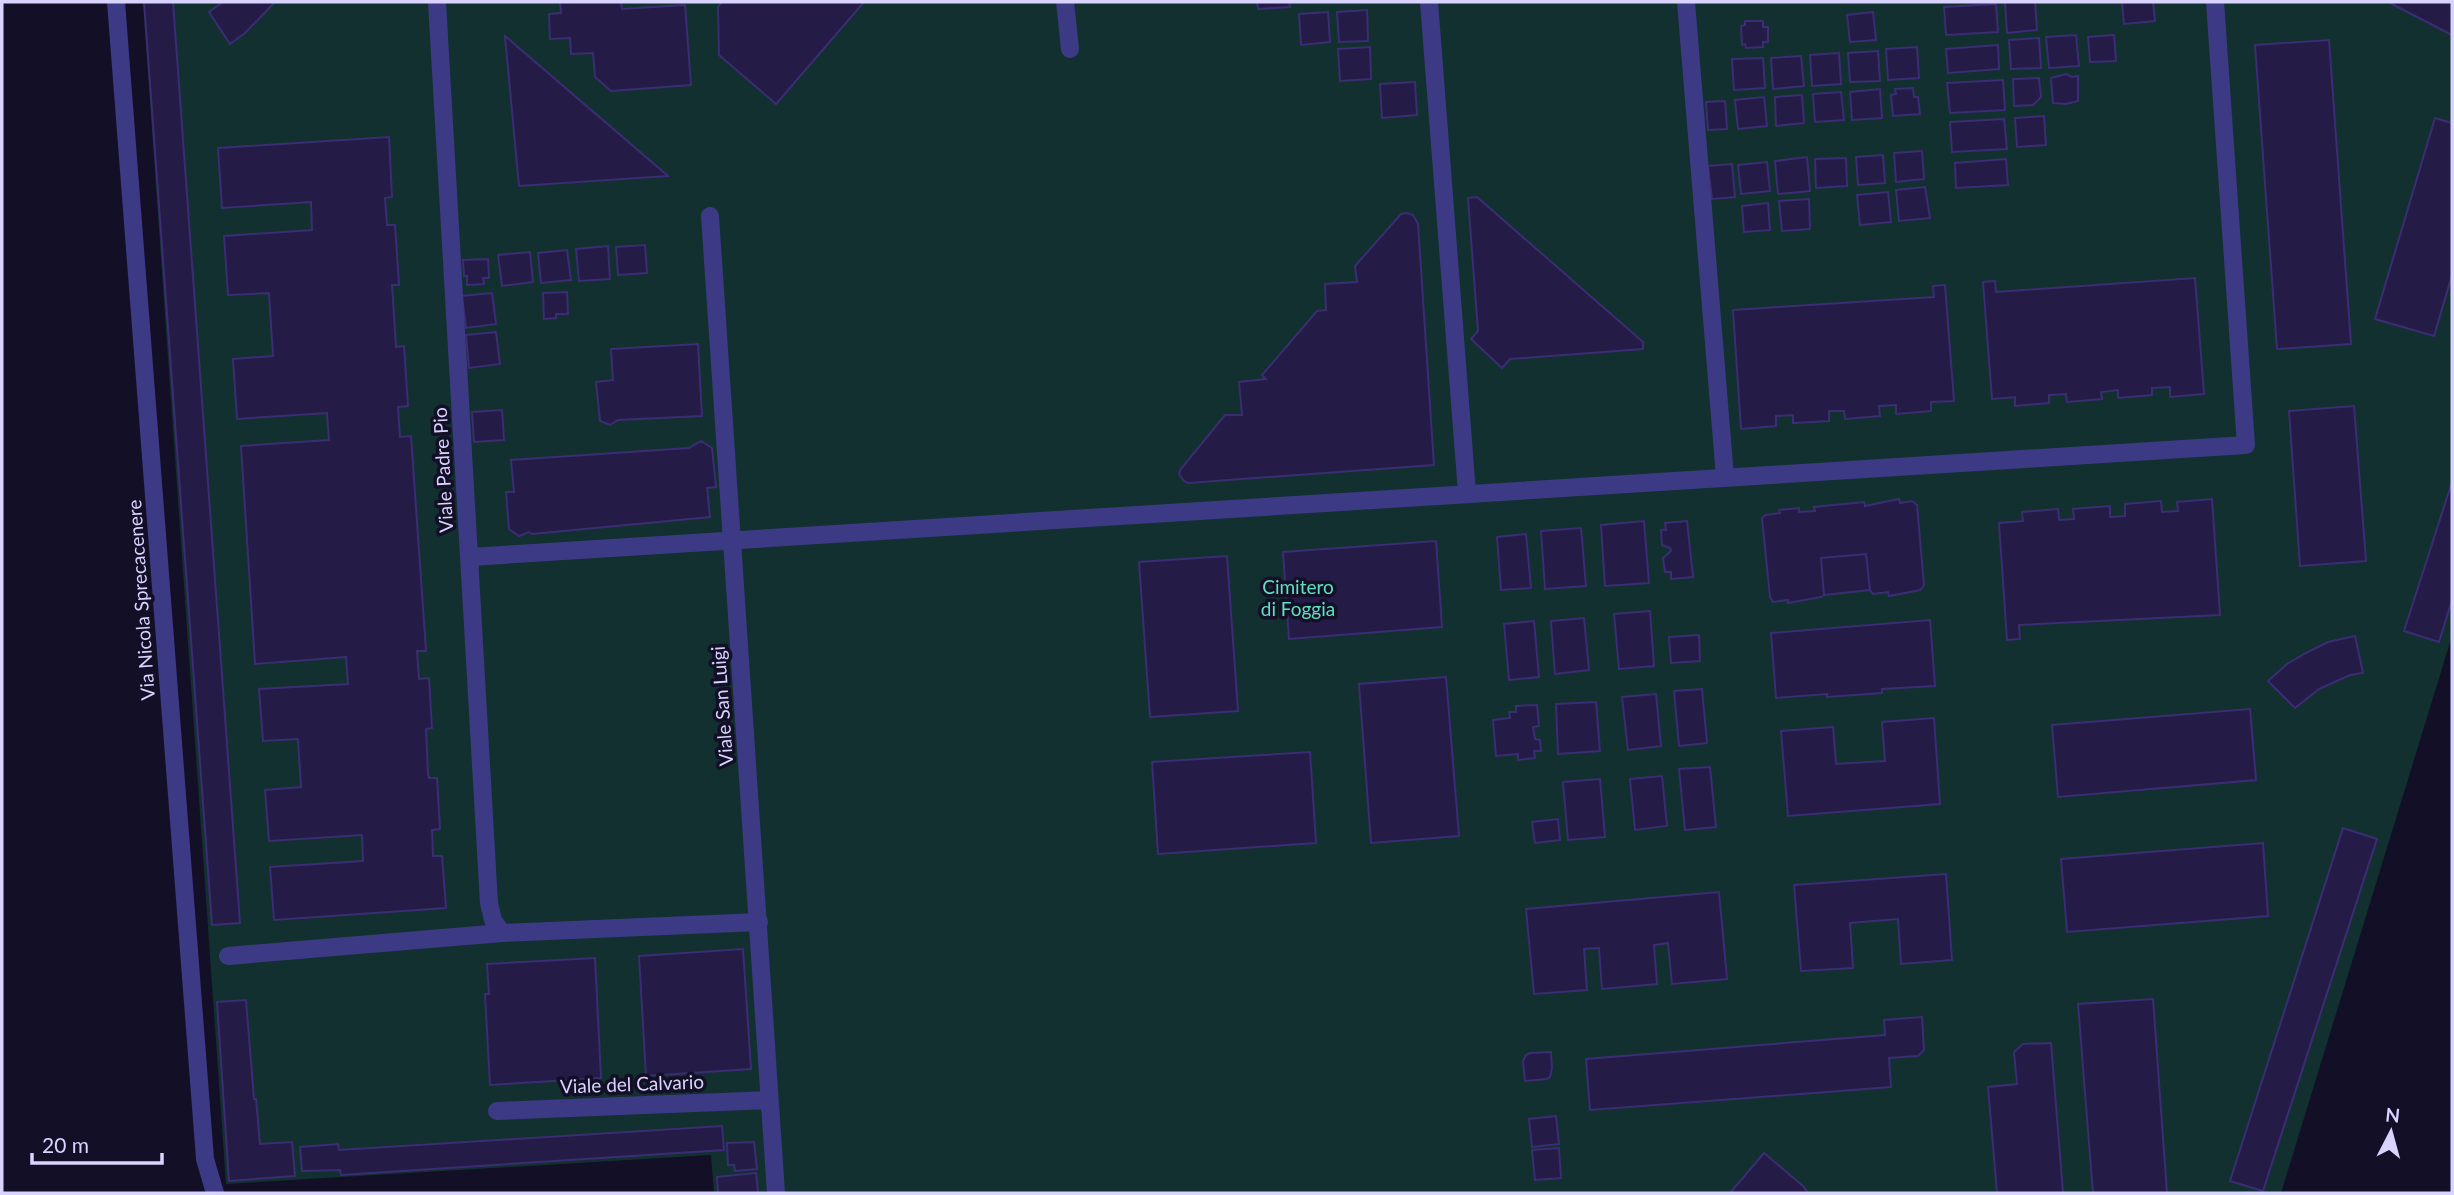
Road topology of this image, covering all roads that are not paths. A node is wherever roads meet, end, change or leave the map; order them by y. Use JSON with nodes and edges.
{"nodes":[{"id":1,"x":116,"y":2,"type":"edge"},
{"id":2,"x":438,"y":2,"type":"edge"},
{"id":3,"x":1065,"y":2,"type":"edge"},
{"id":4,"x":1429,"y":2,"type":"edge"},
{"id":5,"x":1686,"y":2,"type":"edge"},
{"id":6,"x":2215,"y":2,"type":"edge"},
{"id":7,"x":1070,"y":49,"type":"dead end"},
{"id":8,"x":710,"y":216,"type":"dead end"},
{"id":9,"x":1725,"y":477,"type":"junction"},
{"id":10,"x":1467,"y":493,"type":"junction"},
{"id":11,"x":730,"y":540,"type":"junction"},
{"id":12,"x":470,"y":557,"type":"junction"},
{"id":13,"x":758,"y":922,"type":"junction"},
{"id":14,"x":502,"y":933,"type":"junction"},
{"id":15,"x":228,"y":956,"type":"dead end"},
{"id":16,"x":769,"y":1100,"type":"junction"},
{"id":17,"x":497,"y":1111,"type":"dead end"},
{"id":18,"x":215,"y":1193,"type":"edge"},
{"id":19,"x":776,"y":1193,"type":"edge"}],
"edges":[{"from":1,"to":18,"type":"street","name":"Via Nicola Sprecacenere"},
{"from":2,"to":12,"type":"street","name":"Viale Padre Pio"},
{"from":3,"to":7,"type":"street"},
{"from":4,"to":10,"type":"street"},
{"from":5,"to":9,"type":"street"},
{"from":6,"to":9,"type":"street"},
{"from":8,"to":11,"type":"street","name":"Viale San Luigi"},
{"from":9,"to":10,"type":"street"},
{"from":10,"to":11,"type":"street"},
{"from":11,"to":12,"type":"street"},
{"from":11,"to":13,"type":"street","name":"Viale San Luigi"},
{"from":12,"to":14,"type":"street","name":"Viale Padre Pio"},
{"from":13,"to":14,"type":"street"},
{"from":13,"to":16,"type":"street","name":"Viale San Luigi"},
{"from":14,"to":15,"type":"street"},
{"from":16,"to":17,"type":"street","name":"Viale del Calvario"},
{"from":16,"to":19,"type":"street","name":"Viale San Luigi"}]}
